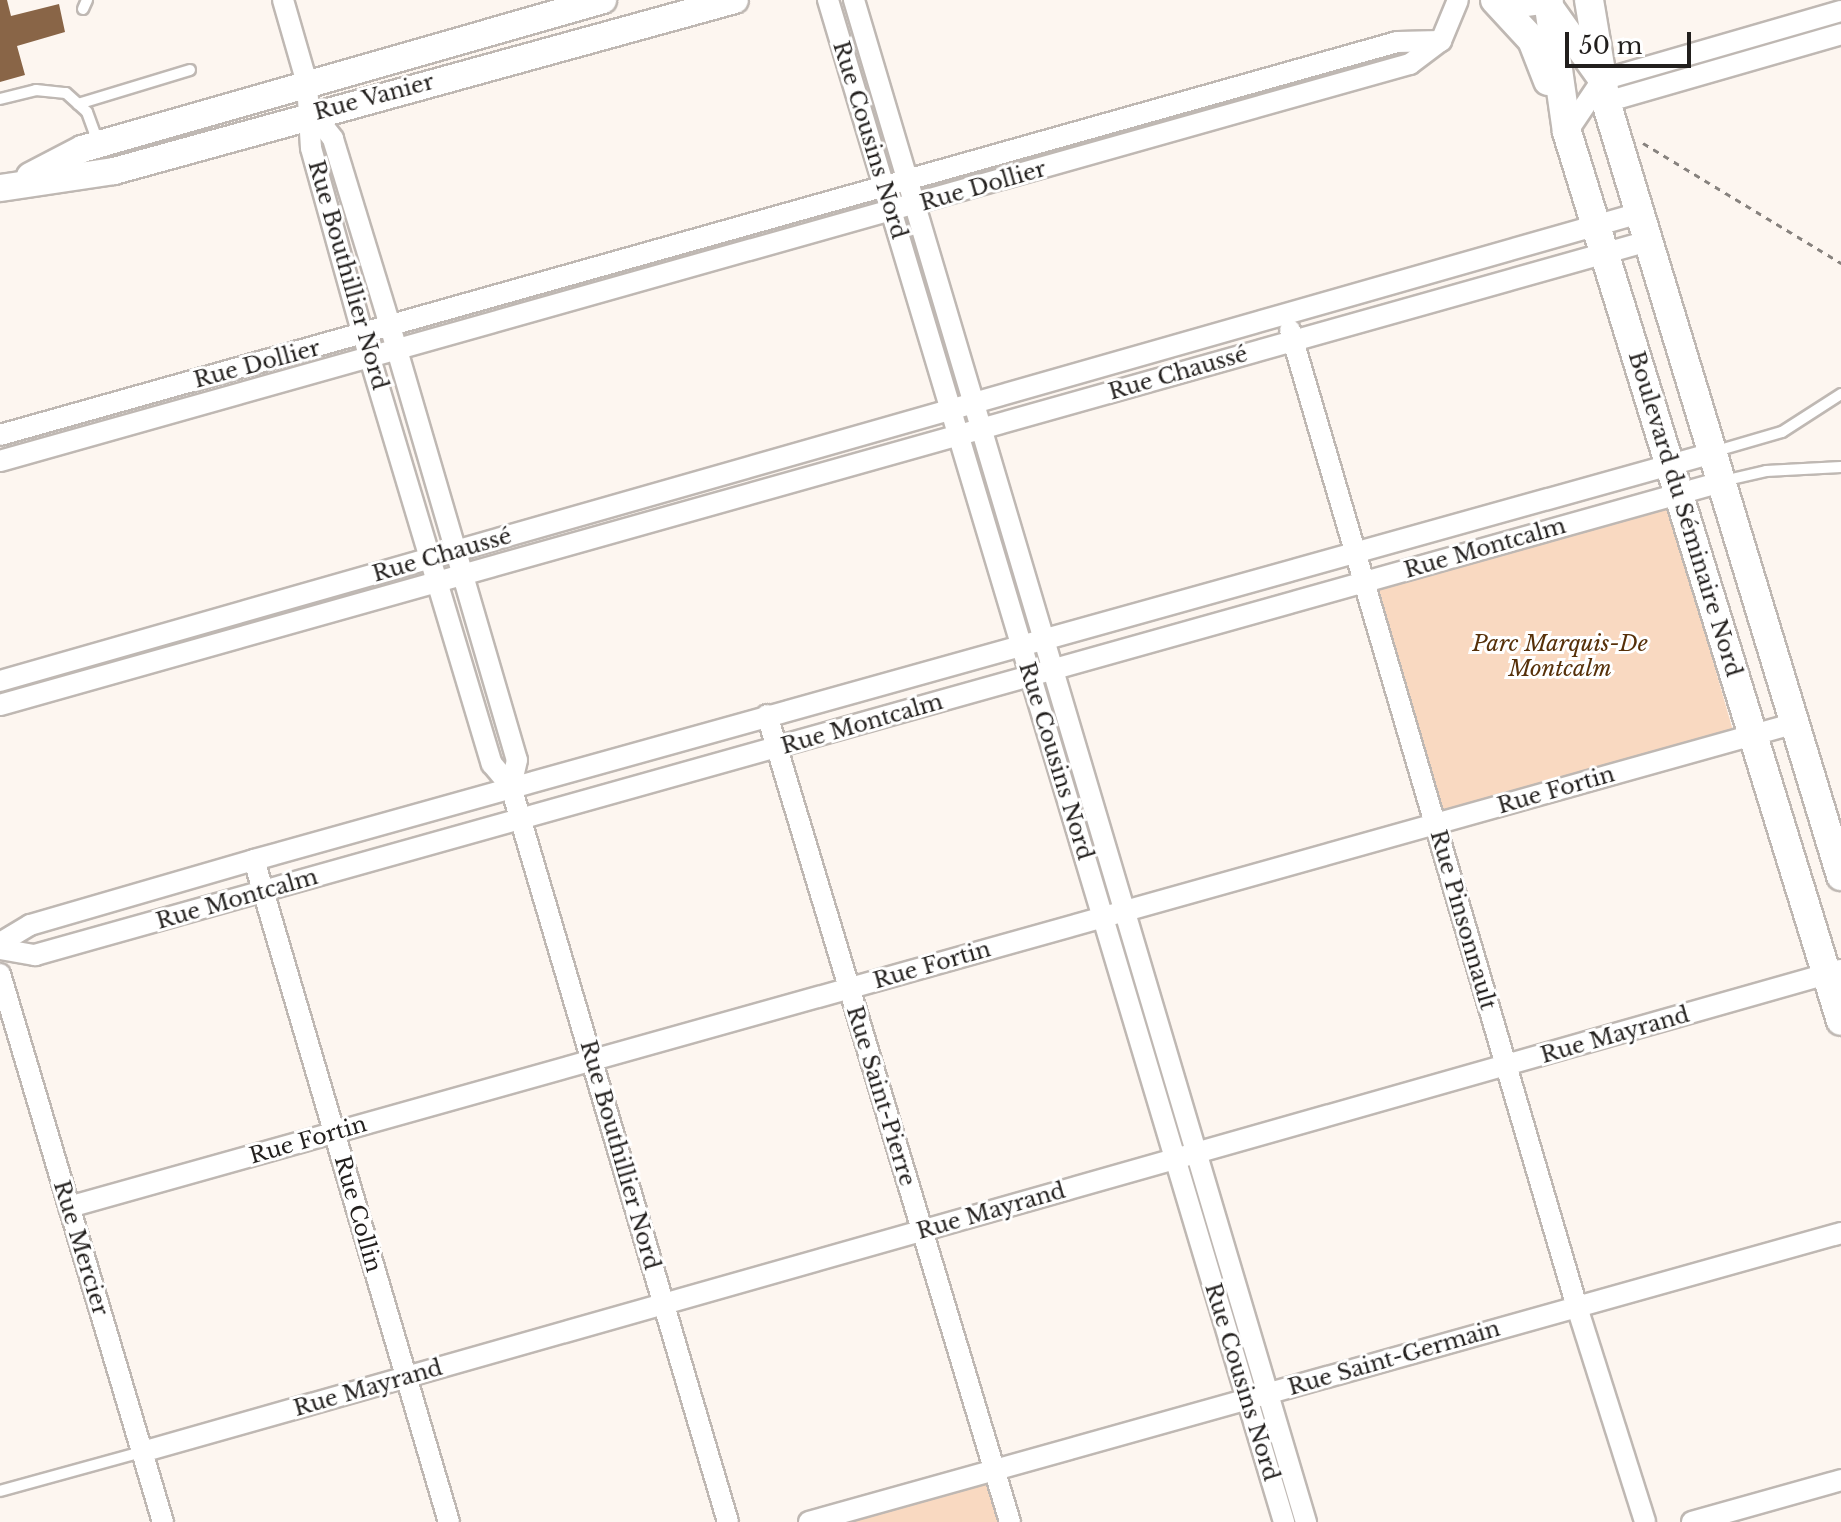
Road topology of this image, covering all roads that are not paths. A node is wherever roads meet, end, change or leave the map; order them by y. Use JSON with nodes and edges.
{"nodes":[{"id":1,"x":283,"y":0,"type":"edge"},
{"id":2,"x":603,"y":0,"type":"edge"},
{"id":3,"x":735,"y":0,"type":"edge"},
{"id":4,"x":828,"y":0,"type":"edge"},
{"id":5,"x":854,"y":0,"type":"edge"},
{"id":6,"x":1458,"y":0,"type":"edge"},
{"id":7,"x":1495,"y":0,"type":"edge"},
{"id":8,"x":1506,"y":0,"type":"edge"},
{"id":9,"x":1548,"y":0,"type":"edge"},
{"id":10,"x":1589,"y":0,"type":"edge"},
{"id":11,"x":1841,"y":11,"type":"edge"},
{"id":12,"x":560,"y":12,"type":"junction"},
{"id":13,"x":1841,"y":34,"type":"edge"},
{"id":14,"x":1441,"y":41,"type":"junction"},
{"id":15,"x":569,"y":44,"type":"junction"},
{"id":16,"x":190,"y":70,"type":"dead end"},
{"id":17,"x":307,"y":83,"type":"junction"},
{"id":18,"x":1227,"y":90,"type":"junction"},
{"id":19,"x":1604,"y":91,"type":"junction"},
{"id":20,"x":0,"y":99,"type":"edge"},
{"id":21,"x":78,"y":104,"type":"junction"},
{"id":22,"x":313,"y":113,"type":"junction"},
{"id":23,"x":1234,"y":115,"type":"junction"},
{"id":24,"x":1567,"y":132,"type":"junction"},
{"id":25,"x":99,"y":144,"type":"junction"},
{"id":26,"x":908,"y":181,"type":"junction"},
{"id":27,"x":6,"y":186,"type":"edge"},
{"id":28,"x":884,"y":187,"type":"junction"},
{"id":29,"x":915,"y":205,"type":"junction"},
{"id":30,"x":892,"y":212,"type":"junction"},
{"id":31,"x":1640,"y":213,"type":"junction"},
{"id":32,"x":1597,"y":227,"type":"junction"},
{"id":33,"x":1648,"y":241,"type":"junction"},
{"id":34,"x":1606,"y":254,"type":"junction"},
{"id":35,"x":633,"y":259,"type":"junction"},
{"id":36,"x":639,"y":281,"type":"junction"},
{"id":37,"x":1286,"y":317,"type":"junction"},
{"id":38,"x":390,"y":326,"type":"junction"},
{"id":39,"x":363,"y":335,"type":"junction"},
{"id":40,"x":1293,"y":341,"type":"junction"},
{"id":41,"x":396,"y":350,"type":"junction"},
{"id":42,"x":372,"y":357,"type":"junction"},
{"id":43,"x":1841,"y":394,"type":"edge"},
{"id":44,"x":112,"y":404,"type":"junction"},
{"id":45,"x":975,"y":406,"type":"junction"},
{"id":46,"x":952,"y":413,"type":"junction"},
{"id":47,"x":121,"y":428,"type":"junction"},
{"id":48,"x":981,"y":429,"type":"junction"},
{"id":49,"x":0,"y":435,"type":"edge"},
{"id":50,"x":959,"y":437,"type":"junction"},
{"id":51,"x":1713,"y":453,"type":"junction"},
{"id":52,"x":0,"y":461,"type":"edge"},
{"id":53,"x":1669,"y":464,"type":"junction"},
{"id":54,"x":1841,"y":467,"type":"edge"},
{"id":55,"x":702,"y":481,"type":"junction"},
{"id":56,"x":1721,"y":482,"type":"junction"},
{"id":57,"x":1677,"y":493,"type":"junction"},
{"id":58,"x":709,"y":508,"type":"junction"},
{"id":59,"x":454,"y":552,"type":"junction"},
{"id":60,"x":1355,"y":552,"type":"junction"},
{"id":61,"x":430,"y":558,"type":"junction"},
{"id":62,"x":463,"y":575,"type":"junction"},
{"id":63,"x":439,"y":582,"type":"junction"},
{"id":64,"x":1364,"y":583,"type":"junction"},
{"id":65,"x":182,"y":629,"type":"junction"},
{"id":66,"x":1044,"y":639,"type":"junction"},
{"id":67,"x":1021,"y":645,"type":"junction"},
{"id":68,"x":189,"y":653,"type":"junction"},
{"id":69,"x":1053,"y":671,"type":"junction"},
{"id":70,"x":1031,"y":676,"type":"junction"},
{"id":71,"x":0,"y":681,"type":"edge"},
{"id":72,"x":0,"y":705,"type":"edge"},
{"id":73,"x":767,"y":715,"type":"junction"},
{"id":74,"x":1795,"y":723,"type":"junction"},
{"id":75,"x":1753,"y":735,"type":"junction"},
{"id":76,"x":777,"y":749,"type":"junction"},
{"id":77,"x":511,"y":787,"type":"junction"},
{"id":78,"x":521,"y":819,"type":"junction"},
{"id":79,"x":1435,"y":824,"type":"junction"},
{"id":80,"x":254,"y":860,"type":"junction"},
{"id":81,"x":1841,"y":876,"type":"edge"},
{"id":82,"x":263,"y":892,"type":"junction"},
{"id":83,"x":1125,"y":911,"type":"junction"},
{"id":84,"x":1103,"y":917,"type":"junction"},
{"id":85,"x":0,"y":943,"type":"edge"},
{"id":86,"x":0,"y":949,"type":"edge"},
{"id":87,"x":1834,"y":972,"type":"edge"},
{"id":88,"x":0,"y":974,"type":"edge"},
{"id":89,"x":849,"y":988,"type":"junction"},
{"id":90,"x":1841,"y":1021,"type":"edge"},
{"id":91,"x":592,"y":1060,"type":"junction"},
{"id":92,"x":1506,"y":1066,"type":"junction"},
{"id":93,"x":334,"y":1133,"type":"junction"},
{"id":94,"x":1196,"y":1153,"type":"junction"},
{"id":95,"x":1175,"y":1159,"type":"junction"},
{"id":96,"x":69,"y":1207,"type":"junction"},
{"id":97,"x":922,"y":1231,"type":"junction"},
{"id":98,"x":1841,"y":1233,"type":"edge"},
{"id":99,"x":664,"y":1304,"type":"junction"},
{"id":100,"x":1577,"y":1307,"type":"junction"},
{"id":101,"x":406,"y":1377,"type":"junction"},
{"id":102,"x":1268,"y":1394,"type":"junction"},
{"id":103,"x":1247,"y":1399,"type":"junction"},
{"id":104,"x":142,"y":1452,"type":"junction"},
{"id":105,"x":994,"y":1470,"type":"junction"},
{"id":106,"x":1841,"y":1480,"type":"edge"},
{"id":107,"x":0,"y":1491,"type":"edge"},
{"id":108,"x":163,"y":1522,"type":"edge"},
{"id":109,"x":449,"y":1522,"type":"edge"},
{"id":110,"x":728,"y":1522,"type":"edge"},
{"id":111,"x":809,"y":1522,"type":"edge"},
{"id":112,"x":1010,"y":1522,"type":"edge"},
{"id":113,"x":1284,"y":1522,"type":"edge"},
{"id":114,"x":1306,"y":1522,"type":"edge"},
{"id":115,"x":1645,"y":1522,"type":"edge"},
{"id":116,"x":1692,"y":1522,"type":"edge"}],
"edges":[{"from":1,"to":17,"type":"street"},
{"from":2,"to":12,"type":"street","name":"Rue Vanier"},
{"from":3,"to":15,"type":"street","name":"Rue Vanier"},
{"from":4,"to":28,"type":"street","name":"Rue Cousins Nord"},
{"from":5,"to":26,"type":"street","name":"Rue Cousins Nord"},
{"from":6,"to":14,"type":"street"},
{"from":7,"to":24,"type":"main road"},
{"from":8,"to":9,"type":"street"},
{"from":9,"to":19,"type":"street"},
{"from":9,"to":24,"type":"main road","name":"Boulevard du Séminaire Nord"},
{"from":10,"to":19,"type":"main road","name":"Boulevard du Séminaire Nord"},
{"from":11,"to":19,"type":"street"},
{"from":12,"to":15,"type":"street"},
{"from":12,"to":17,"type":"street","name":"Rue Vanier"},
{"from":13,"to":19,"type":"street"},
{"from":14,"to":18,"type":"street","name":"Rue Dollier"},
{"from":14,"to":23,"type":"street","name":"Rue Dollier"},
{"from":15,"to":22,"type":"street","name":"Rue Vanier"},
{"from":16,"to":21,"type":"lane"},
{"from":17,"to":22,"type":"street"},
{"from":17,"to":25,"type":"street","name":"Rue Vanier"},
{"from":18,"to":23,"type":"street"},
{"from":18,"to":26,"type":"street","name":"Rue Dollier"},
{"from":19,"to":24,"type":"street"},
{"from":19,"to":31,"type":"main road","name":"Boulevard du Séminaire Nord"},
{"from":20,"to":21,"type":"lane"},
{"from":21,"to":25,"type":"lane"},
{"from":22,"to":27,"type":"street","name":"Rue Vanier"},
{"from":22,"to":38,"type":"street","name":"Rue Bouthillier Nord"},
{"from":22,"to":39,"type":"street","name":"Rue Bouthillier Nord"},
{"from":23,"to":29,"type":"street","name":"Rue Dollier"},
{"from":24,"to":32,"type":"main road","name":"Boulevard du Séminaire Nord"},
{"from":25,"to":27,"type":"street","name":"Rue Vanier"},
{"from":26,"to":28,"type":"street","name":"Rue Dollier"},
{"from":26,"to":29,"type":"street","name":"Rue Cousins Nord"},
{"from":28,"to":30,"type":"street","name":"Rue Cousins Nord"},
{"from":28,"to":35,"type":"street","name":"Rue Dollier"},
{"from":29,"to":30,"type":"street","name":"Rue Dollier"},
{"from":29,"to":45,"type":"street","name":"Rue Cousins Nord"},
{"from":30,"to":36,"type":"street","name":"Rue Dollier"},
{"from":30,"to":46,"type":"street","name":"Rue Cousins Nord"},
{"from":31,"to":32,"type":"street","name":"Rue Chaussé"},
{"from":31,"to":33,"type":"main road","name":"Boulevard du Séminaire Nord"},
{"from":32,"to":34,"type":"main road","name":"Boulevard du Séminaire Nord"},
{"from":32,"to":37,"type":"street","name":"Rue Chaussé"},
{"from":33,"to":34,"type":"street","name":"Rue Chaussé"},
{"from":33,"to":51,"type":"main road","name":"Boulevard du Séminaire Nord"},
{"from":34,"to":40,"type":"street","name":"Rue Chaussé"},
{"from":34,"to":53,"type":"main road","name":"Boulevard du Séminaire Nord"},
{"from":35,"to":36,"type":"street"},
{"from":35,"to":38,"type":"street","name":"Rue Dollier"},
{"from":36,"to":41,"type":"street","name":"Rue Dollier"},
{"from":37,"to":40,"type":"street","name":"Rue Pinsonnault"},
{"from":37,"to":45,"type":"street","name":"Rue Chaussé"},
{"from":38,"to":39,"type":"street","name":"Rue Dollier"},
{"from":38,"to":41,"type":"street","name":"Rue Bouthillier Nord"},
{"from":39,"to":42,"type":"street","name":"Rue Bouthillier Nord"},
{"from":39,"to":44,"type":"street","name":"Rue Dollier"},
{"from":40,"to":48,"type":"street","name":"Rue Chaussé"},
{"from":40,"to":60,"type":"street","name":"Rue Pinsonnault"},
{"from":41,"to":42,"type":"street","name":"Rue Dollier"},
{"from":41,"to":59,"type":"street","name":"Rue Bouthillier Nord"},
{"from":42,"to":47,"type":"street","name":"Rue Dollier"},
{"from":42,"to":61,"type":"street","name":"Rue Bouthillier Nord"},
{"from":43,"to":51,"type":"lane"},
{"from":44,"to":47,"type":"street"},
{"from":44,"to":49,"type":"street","name":"Rue Dollier"},
{"from":45,"to":46,"type":"street","name":"Rue Chaussé"},
{"from":45,"to":48,"type":"street","name":"Rue Cousins Nord"},
{"from":46,"to":50,"type":"street","name":"Rue Cousins Nord"},
{"from":46,"to":55,"type":"street","name":"Rue Chaussé"},
{"from":47,"to":52,"type":"street","name":"Rue Dollier"},
{"from":48,"to":50,"type":"street","name":"Rue Chaussé"},
{"from":48,"to":66,"type":"street","name":"Rue Cousins Nord"},
{"from":50,"to":58,"type":"street","name":"Rue Chaussé"},
{"from":50,"to":67,"type":"street","name":"Rue Cousins Nord"},
{"from":51,"to":53,"type":"street","name":"Rue Montcalm"},
{"from":51,"to":56,"type":"main road","name":"Boulevard du Séminaire Nord"},
{"from":53,"to":57,"type":"main road","name":"Boulevard du Séminaire Nord"},
{"from":53,"to":60,"type":"street","name":"Rue Montcalm"},
{"from":54,"to":56,"type":"lane"},
{"from":55,"to":58,"type":"street"},
{"from":55,"to":59,"type":"street","name":"Rue Chaussé"},
{"from":56,"to":57,"type":"street","name":"Rue Montcalm"},
{"from":56,"to":74,"type":"main road","name":"Boulevard du Séminaire Nord"},
{"from":57,"to":64,"type":"street","name":"Rue Montcalm"},
{"from":57,"to":75,"type":"main road","name":"Boulevard du Séminaire Nord"},
{"from":58,"to":62,"type":"street","name":"Rue Chaussé"},
{"from":59,"to":61,"type":"street","name":"Rue Chaussé"},
{"from":59,"to":62,"type":"street","name":"Rue Bouthillier Nord"},
{"from":60,"to":64,"type":"street","name":"Rue Pinsonnault"},
{"from":60,"to":66,"type":"street","name":"Rue Montcalm"},
{"from":61,"to":63,"type":"street","name":"Rue Bouthillier Nord"},
{"from":61,"to":65,"type":"street","name":"Rue Chaussé"},
{"from":62,"to":63,"type":"street","name":"Rue Chaussé"},
{"from":62,"to":77,"type":"street","name":"Rue Bouthillier Nord"},
{"from":63,"to":68,"type":"street","name":"Rue Chaussé"},
{"from":63,"to":77,"type":"street","name":"Rue Bouthillier Nord"},
{"from":64,"to":69,"type":"street","name":"Rue Montcalm"},
{"from":64,"to":79,"type":"street","name":"Rue Pinsonnault"},
{"from":65,"to":68,"type":"street"},
{"from":65,"to":71,"type":"street","name":"Rue Chaussé"},
{"from":66,"to":67,"type":"street","name":"Rue Montcalm"},
{"from":66,"to":69,"type":"street","name":"Rue Cousins Nord"},
{"from":67,"to":70,"type":"street","name":"Rue Cousins Nord"},
{"from":67,"to":73,"type":"street","name":"Rue Montcalm"},
{"from":68,"to":72,"type":"street","name":"Rue Chaussé"},
{"from":69,"to":70,"type":"street","name":"Rue Montcalm"},
{"from":69,"to":83,"type":"street","name":"Rue Cousins Nord"},
{"from":70,"to":76,"type":"street","name":"Rue Montcalm"},
{"from":70,"to":84,"type":"street","name":"Rue Cousins Nord"},
{"from":73,"to":76,"type":"street","name":"Rue Saint-Pierre"},
{"from":73,"to":77,"type":"street","name":"Rue Montcalm"},
{"from":74,"to":75,"type":"street","name":"Rue Fortin"},
{"from":74,"to":81,"type":"main road","name":"Boulevard du Séminaire Nord"},
{"from":75,"to":79,"type":"street","name":"Rue Fortin"},
{"from":75,"to":87,"type":"main road","name":"Boulevard du Séminaire Nord"},
{"from":76,"to":78,"type":"street","name":"Rue Montcalm"},
{"from":76,"to":89,"type":"street","name":"Rue Saint-Pierre"},
{"from":77,"to":78,"type":"street","name":"Rue Bouthillier Nord"},
{"from":77,"to":80,"type":"street","name":"Rue Montcalm"},
{"from":78,"to":82,"type":"street","name":"Rue Montcalm"},
{"from":78,"to":91,"type":"street","name":"Rue Bouthillier Nord"},
{"from":79,"to":83,"type":"street","name":"Rue Fortin"},
{"from":79,"to":92,"type":"street","name":"Rue Pinsonnault"},
{"from":80,"to":82,"type":"street","name":"Rue Collin"},
{"from":80,"to":85,"type":"street","name":"Rue Montcalm"},
{"from":82,"to":86,"type":"street","name":"Rue Montcalm"},
{"from":82,"to":93,"type":"street","name":"Rue Collin"},
{"from":83,"to":84,"type":"street","name":"Rue Fortin"},
{"from":83,"to":94,"type":"street","name":"Rue Cousins Nord"},
{"from":84,"to":89,"type":"street","name":"Rue Fortin"},
{"from":84,"to":95,"type":"street","name":"Rue Cousins Nord"},
{"from":87,"to":90,"type":"main road","name":"Boulevard du Séminaire Nord"},
{"from":87,"to":92,"type":"street","name":"Rue Mayrand"},
{"from":88,"to":96,"type":"street","name":"Rue Mercier"},
{"from":89,"to":91,"type":"street","name":"Rue Fortin"},
{"from":89,"to":97,"type":"street","name":"Rue Saint-Pierre"},
{"from":91,"to":93,"type":"street","name":"Rue Fortin"},
{"from":91,"to":99,"type":"street","name":"Rue Bouthillier Nord"},
{"from":92,"to":94,"type":"street","name":"Rue Mayrand"},
{"from":92,"to":100,"type":"street","name":"Rue Pinsonnault"},
{"from":93,"to":96,"type":"street","name":"Rue Fortin"},
{"from":93,"to":101,"type":"street","name":"Rue Collin"},
{"from":94,"to":95,"type":"street","name":"Rue Mayrand"},
{"from":94,"to":102,"type":"street","name":"Rue Cousins Nord"},
{"from":95,"to":97,"type":"street","name":"Rue Mayrand"},
{"from":95,"to":103,"type":"street","name":"Rue Cousins Nord"},
{"from":96,"to":104,"type":"street","name":"Rue Mercier"},
{"from":97,"to":99,"type":"street","name":"Rue Mayrand"},
{"from":97,"to":105,"type":"street","name":"Rue Saint-Pierre"},
{"from":98,"to":100,"type":"street","name":"Rue Saint-Germain"},
{"from":99,"to":101,"type":"street","name":"Rue Mayrand"},
{"from":99,"to":110,"type":"street","name":"Rue Bouthillier Nord"},
{"from":100,"to":102,"type":"street","name":"Rue Saint-Germain"},
{"from":100,"to":115,"type":"street","name":"Rue Pinsonnault"},
{"from":101,"to":104,"type":"street","name":"Rue Mayrand"},
{"from":101,"to":109,"type":"street","name":"Rue Collin"},
{"from":102,"to":103,"type":"street","name":"Rue Saint-Germain"},
{"from":102,"to":114,"type":"street","name":"Rue Cousins Nord"},
{"from":103,"to":105,"type":"street","name":"Rue Saint-Germain"},
{"from":103,"to":113,"type":"street","name":"Rue Cousins Nord"},
{"from":104,"to":107,"type":"lane"},
{"from":104,"to":108,"type":"street","name":"Rue Mercier"},
{"from":105,"to":111,"type":"street","name":"Rue Saint-Germain"},
{"from":105,"to":112,"type":"street","name":"Rue Saint-Pierre"},
{"from":106,"to":116,"type":"street"}]}
